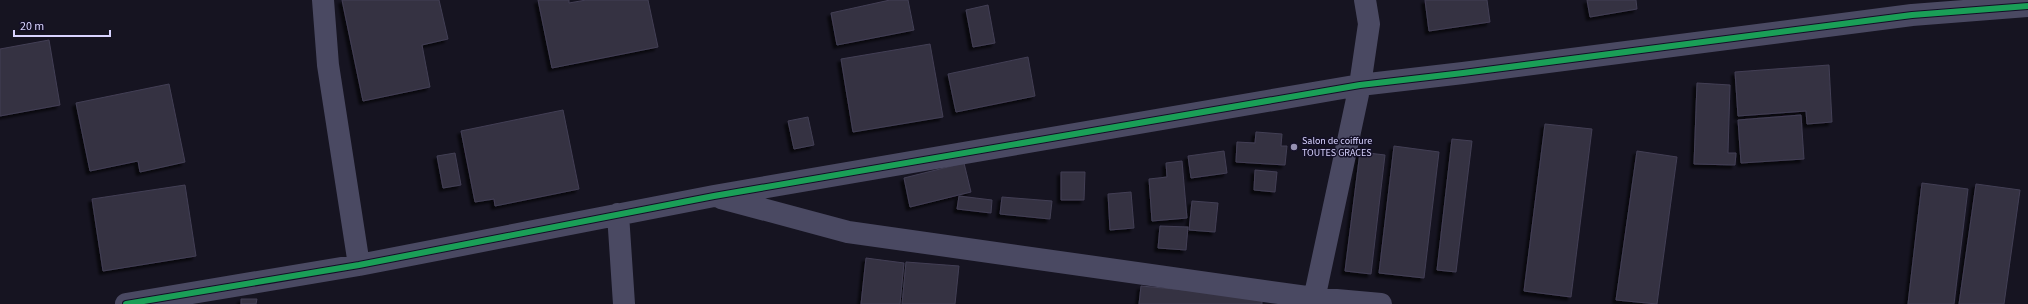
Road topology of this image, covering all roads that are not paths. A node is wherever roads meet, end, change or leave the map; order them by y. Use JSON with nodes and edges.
{"nodes":[{"id":1,"x":323,"y":0,"type":"edge"},
{"id":2,"x":1365,"y":0,"type":"edge"},
{"id":3,"x":2028,"y":6,"type":"edge"},
{"id":4,"x":1360,"y":85,"type":"junction"},
{"id":5,"x":714,"y":196,"type":"junction"},
{"id":6,"x":618,"y":214,"type":"junction"},
{"id":7,"x":359,"y":265,"type":"junction"},
{"id":8,"x":1313,"y":301,"type":"edge"},
{"id":9,"x":126,"y":304,"type":"edge"},
{"id":10,"x":624,"y":304,"type":"edge"},
{"id":11,"x":1381,"y":304,"type":"edge"}],
"edges":[{"from":1,"to":7,"type":"street"},
{"from":2,"to":4,"type":"street"},
{"from":3,"to":4,"type":"street"},
{"from":4,"to":5,"type":"street"},
{"from":4,"to":8,"type":"street"},
{"from":5,"to":6,"type":"street"},
{"from":5,"to":8,"type":"street"},
{"from":6,"to":7,"type":"street"},
{"from":6,"to":10,"type":"street"},
{"from":7,"to":9,"type":"street"},
{"from":8,"to":11,"type":"street"}]}
